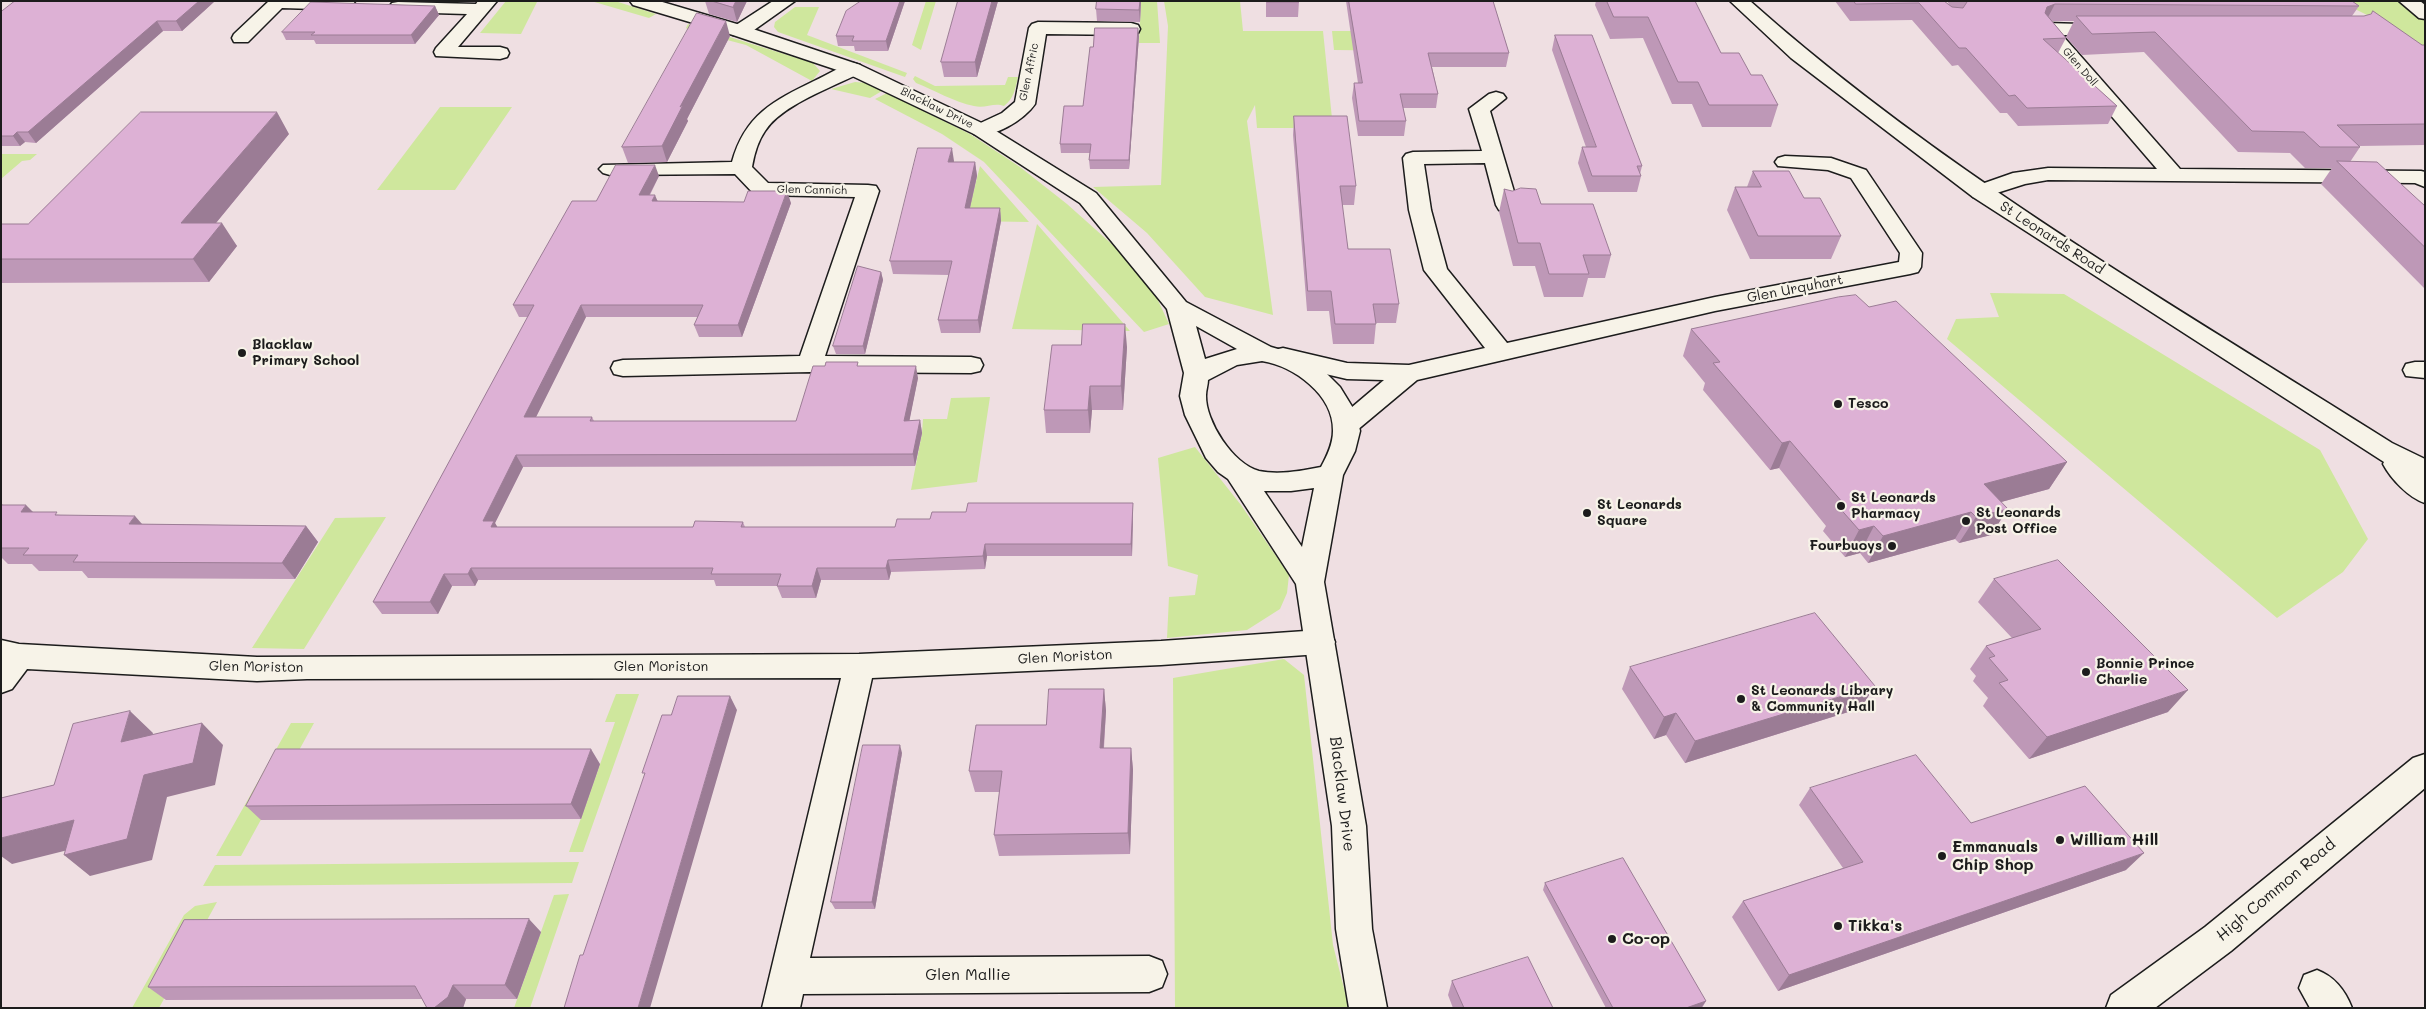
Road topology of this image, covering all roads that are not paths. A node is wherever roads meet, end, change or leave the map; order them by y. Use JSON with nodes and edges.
{"nodes":[{"id":1,"x":639,"y":1,"type":"edge"},
{"id":2,"x":786,"y":1,"type":"edge"},
{"id":3,"x":1740,"y":1,"type":"edge"},
{"id":4,"x":2408,"y":1,"type":"edge"},
{"id":5,"x":280,"y":2,"type":"edge"},
{"id":6,"x":483,"y":5,"type":"edge"},
{"id":7,"x":360,"y":6,"type":"edge"},
{"id":8,"x":380,"y":6,"type":"edge"},
{"id":9,"x":2425,"y":14,"type":"edge"},
{"id":10,"x":1136,"y":29,"type":"edge"},
{"id":11,"x":2123,"y":30,"type":"edge"},
{"id":12,"x":740,"y":31,"type":"junction"},
{"id":13,"x":241,"y":38,"type":"dead end"},
{"id":14,"x":500,"y":53,"type":"dead end"},
{"id":15,"x":853,"y":69,"type":"junction"},
{"id":16,"x":1496,"y":98,"type":"dead end"},
{"id":17,"x":981,"y":130,"type":"junction"},
{"id":18,"x":1494,"y":157,"type":"junction"},
{"id":19,"x":1785,"y":162,"type":"dead end"},
{"id":20,"x":741,"y":168,"type":"junction"},
{"id":21,"x":610,"y":169,"type":"dead end"},
{"id":22,"x":2174,"y":175,"type":"junction"},
{"id":23,"x":2425,"y":181,"type":"edge"},
{"id":24,"x":1981,"y":192,"type":"junction"},
{"id":25,"x":1507,"y":205,"type":"edge"},
{"id":26,"x":1178,"y":307,"type":"junction"},
{"id":27,"x":1501,"y":352,"type":"junction"},
{"id":28,"x":1272,"y":354,"type":"junction"},
{"id":29,"x":810,"y":364,"type":"junction"},
{"id":30,"x":970,"y":365,"type":"dead end"},
{"id":31,"x":623,"y":368,"type":"dead end"},
{"id":32,"x":1409,"y":373,"type":"junction"},
{"id":33,"x":1196,"y":376,"type":"junction"},
{"id":34,"x":1347,"y":425,"type":"junction"},
{"id":35,"x":2382,"y":450,"type":"junction"},
{"id":36,"x":2425,"y":471,"type":"edge"},
{"id":37,"x":1330,"y":475,"type":"junction"},
{"id":38,"x":1240,"y":476,"type":"junction"},
{"id":39,"x":2425,"y":493,"type":"edge"},
{"id":40,"x":1310,"y":582,"type":"junction"},
{"id":41,"x":1320,"y":642,"type":"junction"},
{"id":42,"x":10,"y":654,"type":"edge"},
{"id":43,"x":859,"y":666,"type":"junction"},
{"id":44,"x":1,"y":680,"type":"edge"},
{"id":45,"x":2425,"y":768,"type":"edge"},
{"id":46,"x":1148,"y":974,"type":"dead end"},
{"id":47,"x":784,"y":992,"type":"edge"},
{"id":48,"x":1368,"y":1008,"type":"edge"},
{"id":49,"x":2124,"y":1008,"type":"edge"}],
"edges":[{"from":1,"to":12,"type":"street","name":"Blacklaw Drive"},
{"from":2,"to":12,"type":"street"},
{"from":3,"to":24,"type":"street","name":"St Leonards Road"},
{"from":4,"to":9,"type":"street"},
{"from":5,"to":7,"type":"street"},
{"from":5,"to":13,"type":"street"},
{"from":6,"to":8,"type":"street"},
{"from":6,"to":14,"type":"street"},
{"from":10,"to":17,"type":"street","name":"Glen Affric"},
{"from":11,"to":22,"type":"street","name":"Glen Doll"},
{"from":12,"to":15,"type":"street","name":"Blacklaw Drive"},
{"from":15,"to":17,"type":"street","name":"Blacklaw Drive"},
{"from":15,"to":20,"type":"street"},
{"from":16,"to":18,"type":"street"},
{"from":17,"to":26,"type":"street","name":"Blacklaw Drive"},
{"from":18,"to":25,"type":"street"},
{"from":18,"to":27,"type":"street"},
{"from":19,"to":27,"type":"street","name":"Glen Urquhart"},
{"from":20,"to":21,"type":"street"},
{"from":20,"to":29,"type":"street","name":"Glen Cannich"},
{"from":22,"to":23,"type":"street"},
{"from":22,"to":24,"type":"street"},
{"from":24,"to":35,"type":"street","name":"St Leonards Road"},
{"from":26,"to":28,"type":"street","name":"Blacklaw Drive"},
{"from":26,"to":33,"type":"street","name":"Blacklaw Drive"},
{"from":27,"to":32,"type":"street","name":"Glen Urquhart"},
{"from":28,"to":32,"type":"street","name":"Glen Urquhart"},
{"from":28,"to":33,"type":"street"},
{"from":28,"to":34,"type":"street"},
{"from":29,"to":30,"type":"street"},
{"from":29,"to":31,"type":"street"},
{"from":32,"to":34,"type":"street","name":"Glen Urquhart"},
{"from":33,"to":38,"type":"street"},
{"from":34,"to":37,"type":"street"},
{"from":35,"to":36,"type":"street","name":"St Leonards Road"},
{"from":35,"to":39,"type":"street","name":"St Leonards Road"},
{"from":37,"to":38,"type":"street"},
{"from":37,"to":40,"type":"street","name":"Blacklaw Drive"},
{"from":38,"to":40,"type":"street","name":"Blacklaw Drive"},
{"from":40,"to":41,"type":"street","name":"Blacklaw Drive"},
{"from":41,"to":43,"type":"street","name":"Glen Moriston"},
{"from":41,"to":48,"type":"street","name":"Blacklaw Drive"},
{"from":42,"to":43,"type":"street","name":"Glen Moriston"},
{"from":42,"to":44,"type":"street"},
{"from":43,"to":47,"type":"street","name":"Glen Mallie"},
{"from":45,"to":49,"type":"street","name":"High Common Road"},
{"from":46,"to":47,"type":"street","name":"Glen Mallie"}]}
